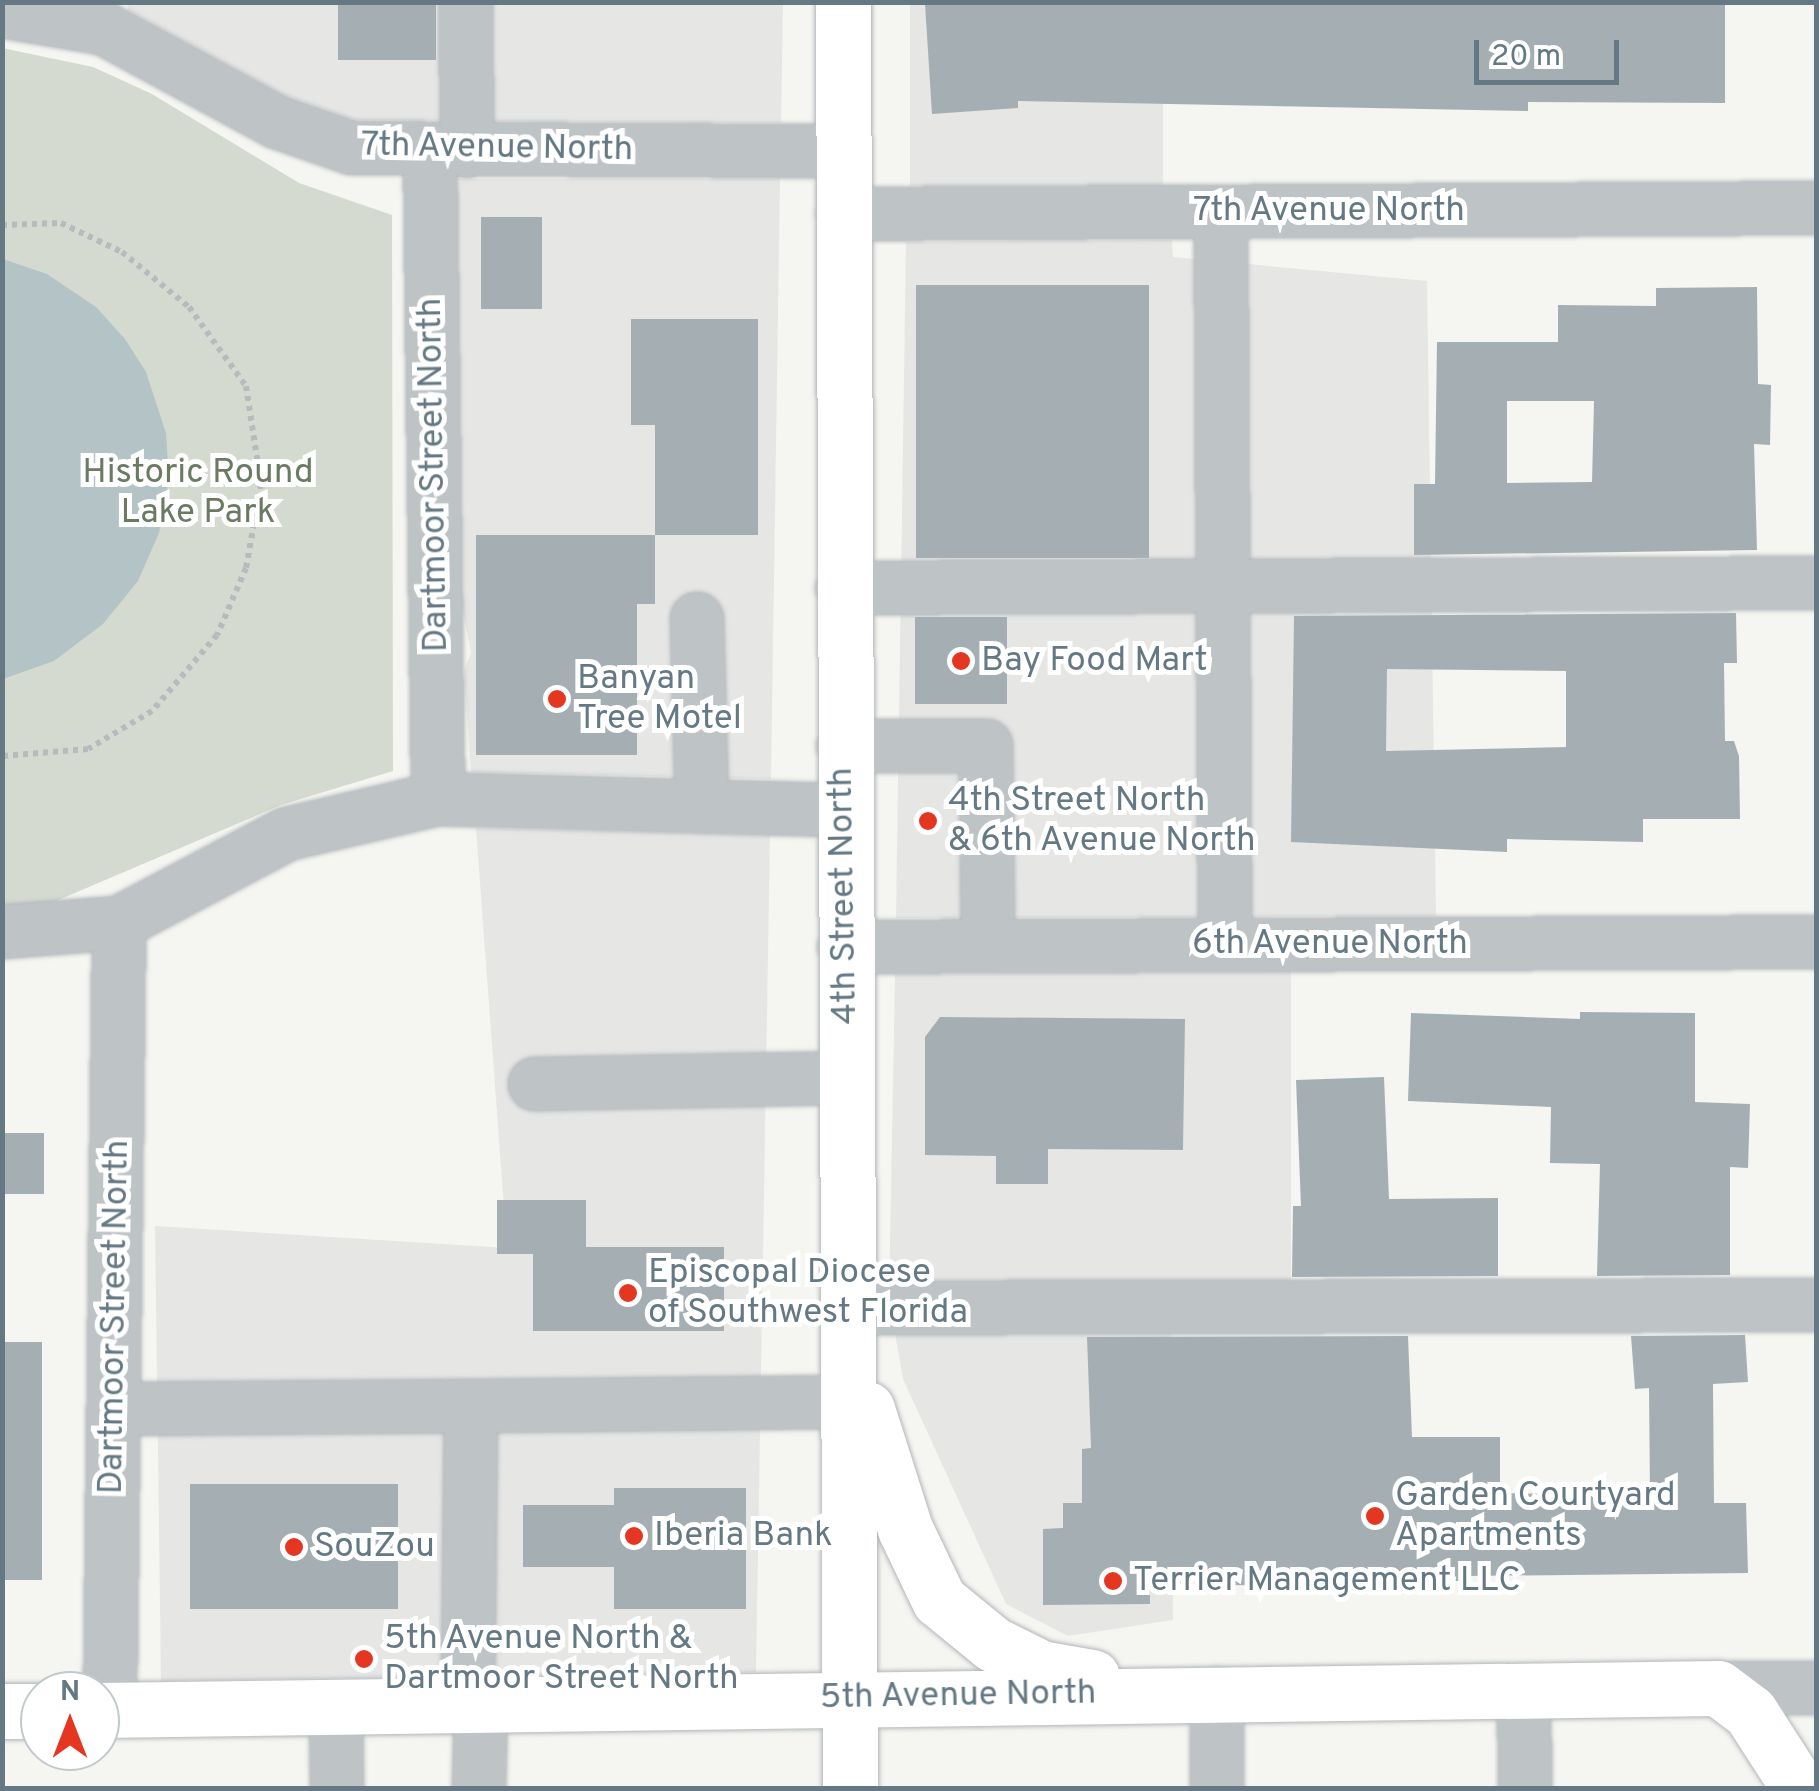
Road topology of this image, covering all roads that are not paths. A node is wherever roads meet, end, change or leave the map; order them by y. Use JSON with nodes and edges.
{"nodes":[{"id":1,"x":466,"y":2,"type":"edge"},
{"id":2,"x":843,"y":2,"type":"edge"},
{"id":3,"x":2,"y":11,"type":"edge"},
{"id":4,"x":103,"y":15,"type":"edge"},
{"id":5,"x":449,"y":150,"type":"junction"},
{"id":6,"x":841,"y":150,"type":"junction"},
{"id":7,"x":1816,"y":208,"type":"edge"},
{"id":8,"x":1221,"y":212,"type":"junction"},
{"id":9,"x":842,"y":214,"type":"junction"},
{"id":10,"x":1816,"y":583,"type":"edge"},
{"id":11,"x":1222,"y":586,"type":"junction"},
{"id":12,"x":842,"y":588,"type":"junction"},
{"id":13,"x":697,"y":619,"type":"dead end"},
{"id":14,"x":843,"y":746,"type":"junction"},
{"id":15,"x":438,"y":799,"type":"junction"},
{"id":16,"x":702,"y":806,"type":"junction"},
{"id":17,"x":843,"y":810,"type":"junction"},
{"id":18,"x":119,"y":923,"type":"junction"},
{"id":19,"x":2,"y":932,"type":"edge"},
{"id":20,"x":1816,"y":942,"type":"edge"},
{"id":21,"x":1224,"y":945,"type":"junction"},
{"id":22,"x":988,"y":946,"type":"junction"},
{"id":23,"x":844,"y":947,"type":"junction"},
{"id":24,"x":846,"y":1078,"type":"junction"},
{"id":25,"x":535,"y":1084,"type":"dead end"},
{"id":26,"x":1816,"y":1305,"type":"edge"},
{"id":27,"x":851,"y":1355,"type":"junction"},
{"id":28,"x":472,"y":1406,"type":"junction"},
{"id":29,"x":114,"y":1409,"type":"junction"},
{"id":30,"x":106,"y":1671,"type":"edge"},
{"id":31,"x":1718,"y":1688,"type":"junction"},
{"id":32,"x":1816,"y":1688,"type":"edge"},
{"id":33,"x":1524,"y":1690,"type":"junction"},
{"id":34,"x":1196,"y":1692,"type":"junction"},
{"id":35,"x":850,"y":1699,"type":"junction"},
{"id":36,"x":474,"y":1704,"type":"junction"},
{"id":37,"x":336,"y":1707,"type":"junction"},
{"id":38,"x":120,"y":1710,"type":"edge"},
{"id":39,"x":337,"y":1788,"type":"edge"},
{"id":40,"x":479,"y":1788,"type":"edge"},
{"id":41,"x":850,"y":1788,"type":"edge"},
{"id":42,"x":1217,"y":1788,"type":"edge"},
{"id":43,"x":1525,"y":1788,"type":"edge"},
{"id":44,"x":1799,"y":1788,"type":"edge"}],
"edges":[{"from":1,"to":5,"type":"street","name":"Dartmoor Street North"},
{"from":2,"to":6,"type":"main road","name":"4th Street North"},
{"from":3,"to":4,"type":"street","name":"7th Avenue North"},
{"from":4,"to":5,"type":"street","name":"7th Avenue North"},
{"from":5,"to":6,"type":"street","name":"7th Avenue North"},
{"from":5,"to":15,"type":"street","name":"Dartmoor Street North"},
{"from":6,"to":9,"type":"main road","name":"4th Street North"},
{"from":7,"to":8,"type":"street","name":"7th Avenue North"},
{"from":8,"to":9,"type":"street","name":"7th Avenue North"},
{"from":8,"to":11,"type":"street"},
{"from":9,"to":12,"type":"main road","name":"4th Street North"},
{"from":10,"to":11,"type":"street"},
{"from":11,"to":12,"type":"street"},
{"from":11,"to":21,"type":"street"},
{"from":12,"to":14,"type":"main road","name":"4th Street North"},
{"from":13,"to":16,"type":"street"},
{"from":14,"to":17,"type":"main road","name":"4th Street North"},
{"from":14,"to":22,"type":"street"},
{"from":15,"to":16,"type":"street"},
{"from":15,"to":18,"type":"street"},
{"from":16,"to":17,"type":"street"},
{"from":17,"to":23,"type":"main road","name":"4th Street North"},
{"from":18,"to":19,"type":"street"},
{"from":18,"to":29,"type":"street","name":"Dartmoor Street North"},
{"from":20,"to":21,"type":"street","name":"6th Avenue North"},
{"from":21,"to":22,"type":"street","name":"6th Avenue North"},
{"from":22,"to":23,"type":"street","name":"6th Avenue North"},
{"from":23,"to":24,"type":"main road","name":"4th Street North"},
{"from":24,"to":25,"type":"street"},
{"from":24,"to":27,"type":"main road","name":"4th Street North"},
{"from":26,"to":27,"type":"street"},
{"from":27,"to":28,"type":"street"},
{"from":27,"to":34,"type":"main road"},
{"from":27,"to":35,"type":"main road","name":"4th Street North"},
{"from":28,"to":29,"type":"street"},
{"from":28,"to":36,"type":"street"},
{"from":29,"to":30,"type":"street","name":"Dartmoor Street North"},
{"from":31,"to":32,"type":"street","name":"5th Avenue North"},
{"from":31,"to":33,"type":"main road","name":"5th Avenue North"},
{"from":31,"to":44,"type":"main road"},
{"from":33,"to":34,"type":"main road","name":"5th Avenue North"},
{"from":33,"to":43,"type":"street"},
{"from":34,"to":35,"type":"main road","name":"5th Avenue North"},
{"from":34,"to":42,"type":"street"},
{"from":35,"to":36,"type":"main road","name":"5th Avenue North"},
{"from":35,"to":41,"type":"main road","name":"4th Street North"},
{"from":36,"to":37,"type":"main road","name":"5th Avenue North"},
{"from":36,"to":40,"type":"street"},
{"from":37,"to":38,"type":"main road","name":"5th Avenue North"},
{"from":37,"to":39,"type":"street"}]}
